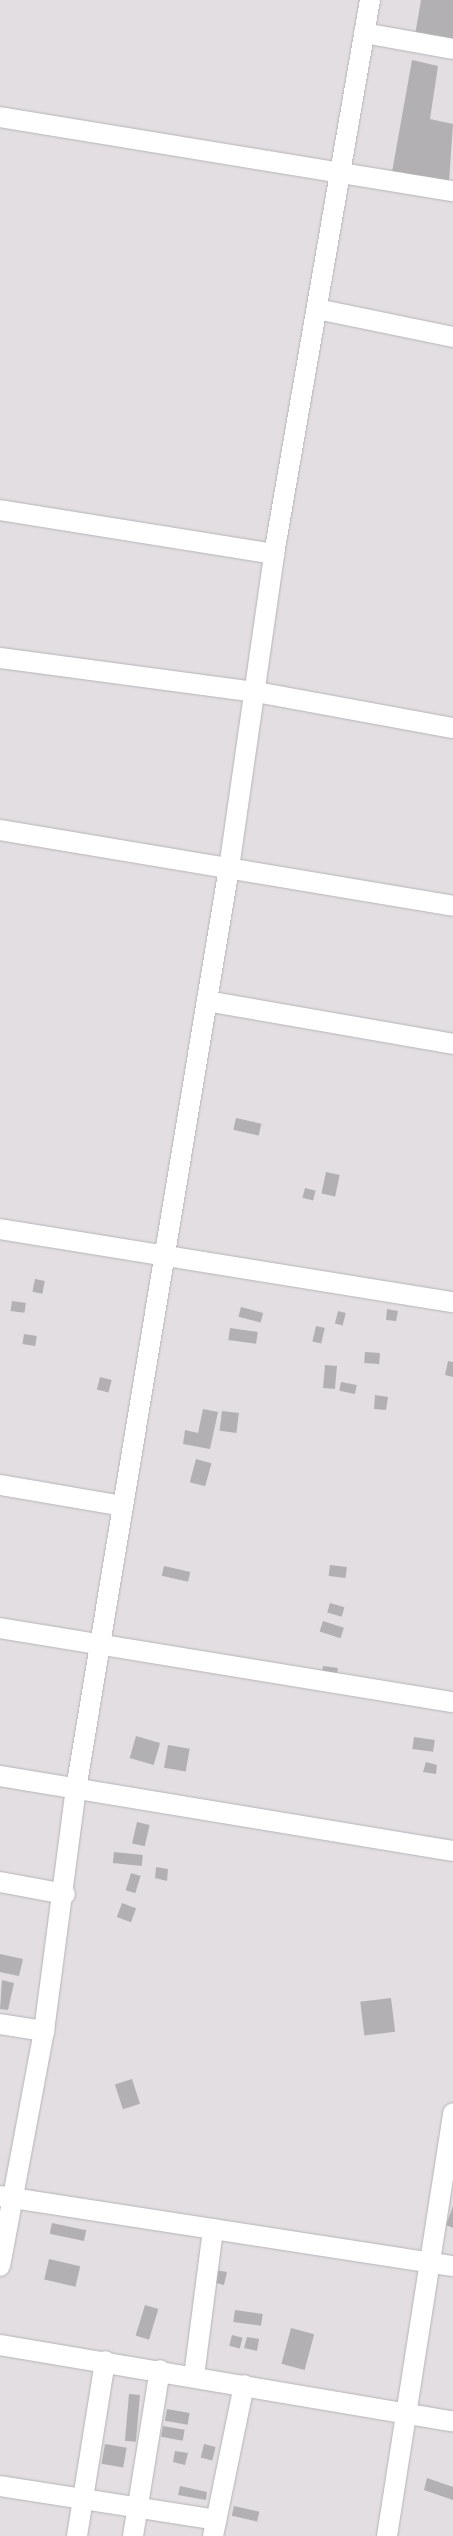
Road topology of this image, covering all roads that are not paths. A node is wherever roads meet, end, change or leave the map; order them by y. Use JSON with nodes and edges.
{"nodes":[{"id":1,"x":370,"y":0,"type":"edge"},
{"id":2,"x":364,"y":33,"type":"junction"},
{"id":3,"x":453,"y":49,"type":"edge"},
{"id":4,"x":0,"y":116,"type":"edge"},
{"id":5,"x":340,"y":173,"type":"junction"},
{"id":6,"x":453,"y":191,"type":"edge"},
{"id":7,"x":316,"y":309,"type":"junction"},
{"id":8,"x":453,"y":337,"type":"edge"},
{"id":9,"x":0,"y":510,"type":"edge"},
{"id":10,"x":274,"y":554,"type":"junction"},
{"id":11,"x":0,"y":658,"type":"edge"},
{"id":12,"x":256,"y":692,"type":"junction"},
{"id":13,"x":453,"y":728,"type":"edge"},
{"id":14,"x":0,"y":830,"type":"edge"},
{"id":15,"x":229,"y":868,"type":"junction"},
{"id":16,"x":453,"y":906,"type":"edge"},
{"id":17,"x":207,"y":1001,"type":"junction"},
{"id":18,"x":453,"y":1044,"type":"edge"},
{"id":19,"x":0,"y":1229,"type":"edge"},
{"id":20,"x":164,"y":1256,"type":"junction"},
{"id":21,"x":453,"y":1302,"type":"edge"},
{"id":22,"x":0,"y":1485,"type":"edge"},
{"id":23,"x":123,"y":1506,"type":"junction"},
{"id":24,"x":0,"y":1628,"type":"edge"},
{"id":25,"x":100,"y":1645,"type":"junction"},
{"id":26,"x":453,"y":1702,"type":"edge"},
{"id":27,"x":0,"y":1776,"type":"edge"},
{"id":28,"x":76,"y":1788,"type":"junction"},
{"id":29,"x":453,"y":1851,"type":"edge"},
{"id":30,"x":0,"y":1882,"type":"edge"},
{"id":31,"x":65,"y":1894,"type":"junction"},
{"id":32,"x":0,"y":2024,"type":"edge"},
{"id":33,"x":44,"y":2031,"type":"junction"},
{"id":34,"x":453,"y":2113,"type":"edge"},
{"id":35,"x":6,"y":2197,"type":"edge"},
{"id":36,"x":213,"y":2229,"type":"junction"},
{"id":37,"x":429,"y":2262,"type":"junction"},
{"id":38,"x":0,"y":2266,"type":"edge"},
{"id":39,"x":453,"y":2266,"type":"edge"},
{"id":40,"x":0,"y":2345,"type":"edge"},
{"id":41,"x":104,"y":2361,"type":"junction"},
{"id":42,"x":160,"y":2370,"type":"junction"},
{"id":43,"x":194,"y":2376,"type":"junction"},
{"id":44,"x":244,"y":2385,"type":"junction"},
{"id":45,"x":404,"y":2412,"type":"junction"},
{"id":46,"x":453,"y":2422,"type":"edge"},
{"id":47,"x":0,"y":2486,"type":"edge"},
{"id":48,"x":83,"y":2499,"type":"junction"},
{"id":49,"x":137,"y":2508,"type":"junction"},
{"id":50,"x":214,"y":2528,"type":"edge"},
{"id":51,"x":77,"y":2536,"type":"edge"},
{"id":52,"x":133,"y":2536,"type":"edge"},
{"id":53,"x":387,"y":2536,"type":"edge"}],
"edges":[{"from":1,"to":2,"type":"street"},
{"from":2,"to":3,"type":"street"},
{"from":2,"to":5,"type":"street"},
{"from":4,"to":5,"type":"street"},
{"from":5,"to":6,"type":"street"},
{"from":5,"to":7,"type":"street"},
{"from":7,"to":8,"type":"street"},
{"from":7,"to":10,"type":"street"},
{"from":9,"to":10,"type":"street"},
{"from":10,"to":12,"type":"street"},
{"from":11,"to":12,"type":"street"},
{"from":12,"to":13,"type":"street"},
{"from":12,"to":15,"type":"street"},
{"from":14,"to":15,"type":"street"},
{"from":15,"to":16,"type":"street"},
{"from":15,"to":17,"type":"street"},
{"from":17,"to":18,"type":"street"},
{"from":17,"to":20,"type":"street"},
{"from":19,"to":20,"type":"street"},
{"from":20,"to":21,"type":"street"},
{"from":20,"to":23,"type":"street"},
{"from":22,"to":23,"type":"street"},
{"from":23,"to":25,"type":"street"},
{"from":24,"to":25,"type":"street"},
{"from":25,"to":26,"type":"street"},
{"from":25,"to":28,"type":"street"},
{"from":27,"to":28,"type":"street"},
{"from":28,"to":29,"type":"street"},
{"from":28,"to":31,"type":"street"},
{"from":30,"to":31,"type":"street"},
{"from":31,"to":33,"type":"street"},
{"from":32,"to":33,"type":"street"},
{"from":33,"to":35,"type":"street"},
{"from":34,"to":37,"type":"street"},
{"from":35,"to":36,"type":"street"},
{"from":35,"to":38,"type":"street"},
{"from":36,"to":37,"type":"street"},
{"from":36,"to":43,"type":"street"},
{"from":37,"to":39,"type":"street"},
{"from":37,"to":45,"type":"street"},
{"from":40,"to":41,"type":"street"},
{"from":41,"to":42,"type":"street"},
{"from":41,"to":48,"type":"street"},
{"from":42,"to":43,"type":"street"},
{"from":42,"to":49,"type":"street"},
{"from":43,"to":44,"type":"street"},
{"from":44,"to":45,"type":"street"},
{"from":44,"to":50,"type":"street"},
{"from":45,"to":46,"type":"street"},
{"from":45,"to":53,"type":"street"},
{"from":47,"to":48,"type":"street"},
{"from":48,"to":49,"type":"street"},
{"from":48,"to":51,"type":"street"},
{"from":49,"to":50,"type":"street"},
{"from":49,"to":52,"type":"street"}]}
